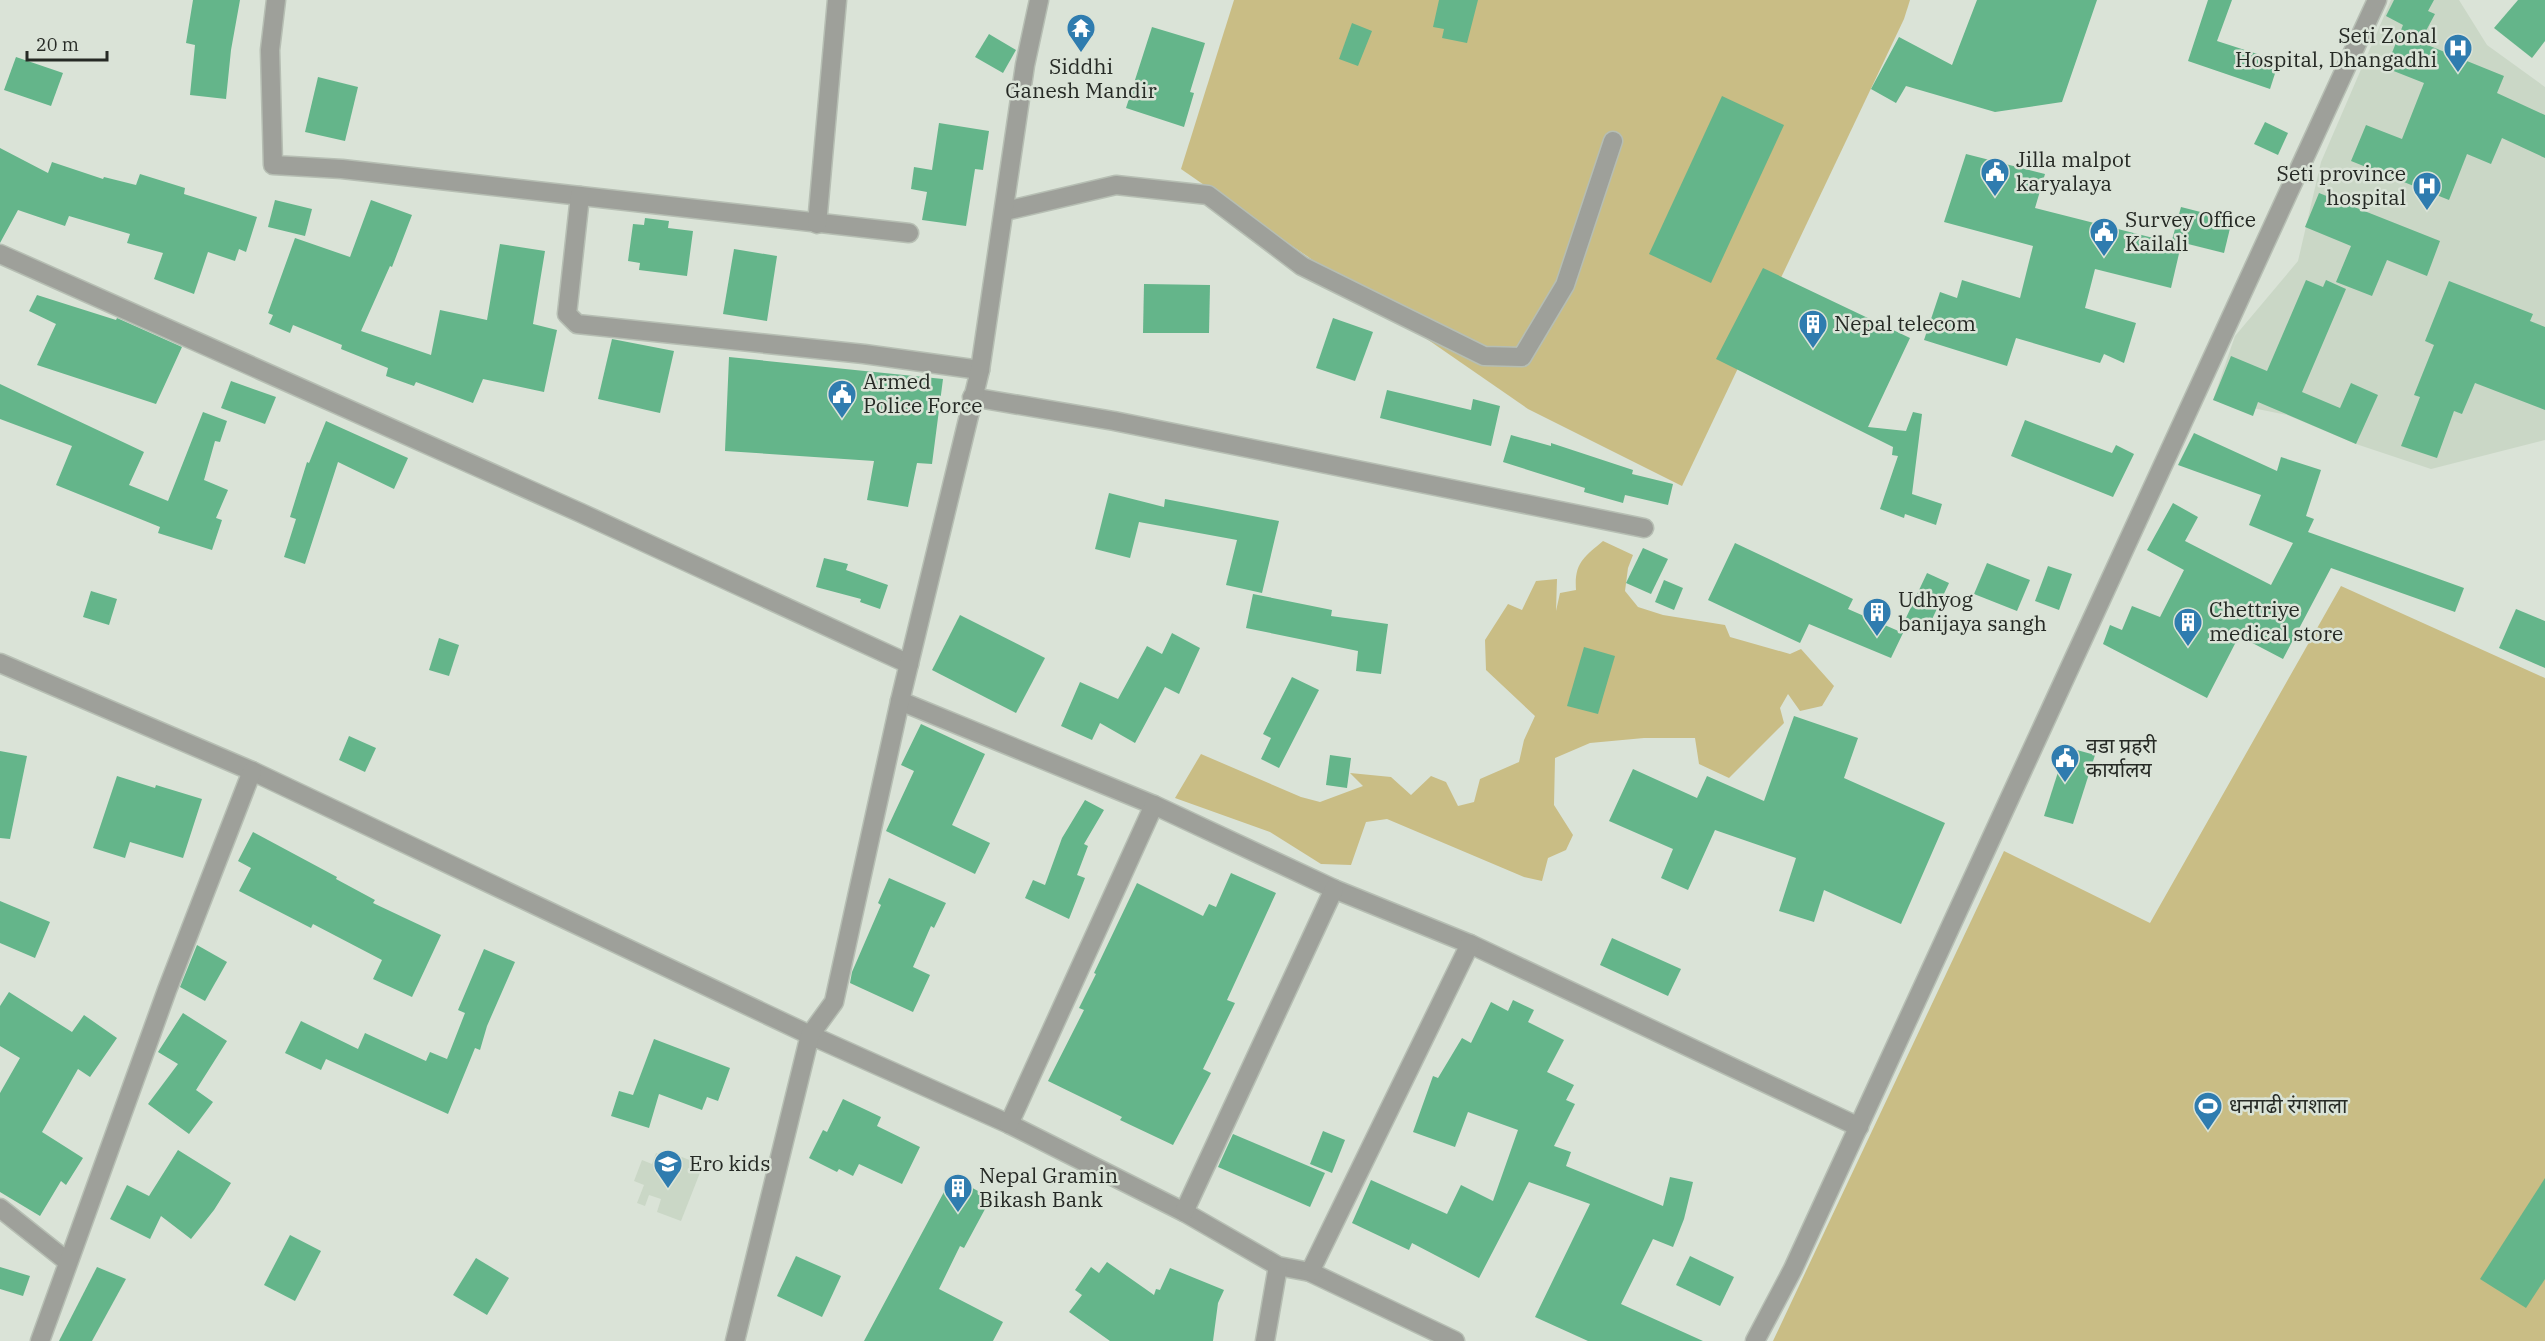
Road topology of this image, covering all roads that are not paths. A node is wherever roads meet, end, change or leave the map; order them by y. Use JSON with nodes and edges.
{"nodes":[{"id":1,"x":276,"y":0,"type":"edge"},
{"id":2,"x":837,"y":0,"type":"edge"},
{"id":3,"x":1039,"y":0,"type":"edge"},
{"id":4,"x":2378,"y":0,"type":"edge"},
{"id":5,"x":1612,"y":141,"type":"dead end"},
{"id":6,"x":580,"y":196,"type":"junction"},
{"id":7,"x":1005,"y":211,"type":"junction"},
{"id":8,"x":818,"y":224,"type":"junction"},
{"id":9,"x":909,"y":233,"type":"dead end"},
{"id":10,"x":0,"y":254,"type":"edge"},
{"id":11,"x":980,"y":370,"type":"junction"},
{"id":12,"x":972,"y":397,"type":"junction"},
{"id":13,"x":1644,"y":528,"type":"dead end"},
{"id":14,"x":0,"y":663,"type":"edge"},
{"id":15,"x":909,"y":664,"type":"junction"},
{"id":16,"x":900,"y":701,"type":"junction"},
{"id":17,"x":252,"y":771,"type":"junction"},
{"id":18,"x":1154,"y":805,"type":"junction"},
{"id":19,"x":1334,"y":889,"type":"junction"},
{"id":20,"x":1470,"y":944,"type":"junction"},
{"id":21,"x":810,"y":1035,"type":"junction"},
{"id":22,"x":1009,"y":1124,"type":"junction"},
{"id":23,"x":1859,"y":1126,"type":"junction"},
{"id":24,"x":0,"y":1208,"type":"edge"},
{"id":25,"x":1184,"y":1212,"type":"junction"},
{"id":26,"x":68,"y":1262,"type":"junction"},
{"id":27,"x":1278,"y":1266,"type":"junction"},
{"id":28,"x":1310,"y":1272,"type":"junction"},
{"id":29,"x":40,"y":1341,"type":"edge"},
{"id":30,"x":735,"y":1341,"type":"edge"},
{"id":31,"x":1265,"y":1341,"type":"edge"},
{"id":32,"x":1455,"y":1341,"type":"edge"},
{"id":33,"x":1755,"y":1341,"type":"edge"}],
"edges":[{"from":1,"to":6,"type":"street"},
{"from":2,"to":8,"type":"street"},
{"from":3,"to":7,"type":"street"},
{"from":4,"to":23,"type":"street"},
{"from":5,"to":7,"type":"street"},
{"from":6,"to":8,"type":"street"},
{"from":6,"to":11,"type":"street"},
{"from":7,"to":11,"type":"street"},
{"from":8,"to":9,"type":"street"},
{"from":10,"to":15,"type":"street"},
{"from":11,"to":12,"type":"street"},
{"from":12,"to":13,"type":"street"},
{"from":12,"to":15,"type":"street"},
{"from":14,"to":17,"type":"street"},
{"from":15,"to":16,"type":"street"},
{"from":16,"to":18,"type":"street"},
{"from":16,"to":21,"type":"street"},
{"from":17,"to":21,"type":"street"},
{"from":17,"to":26,"type":"street"},
{"from":18,"to":19,"type":"street"},
{"from":18,"to":22,"type":"street"},
{"from":19,"to":20,"type":"street"},
{"from":19,"to":25,"type":"street"},
{"from":20,"to":23,"type":"street"},
{"from":20,"to":28,"type":"street"},
{"from":21,"to":22,"type":"street"},
{"from":21,"to":30,"type":"street"},
{"from":22,"to":25,"type":"street"},
{"from":23,"to":33,"type":"street"},
{"from":24,"to":26,"type":"street"},
{"from":25,"to":27,"type":"street"},
{"from":26,"to":29,"type":"street"},
{"from":27,"to":28,"type":"street"},
{"from":27,"to":31,"type":"street"},
{"from":28,"to":32,"type":"street"}]}
